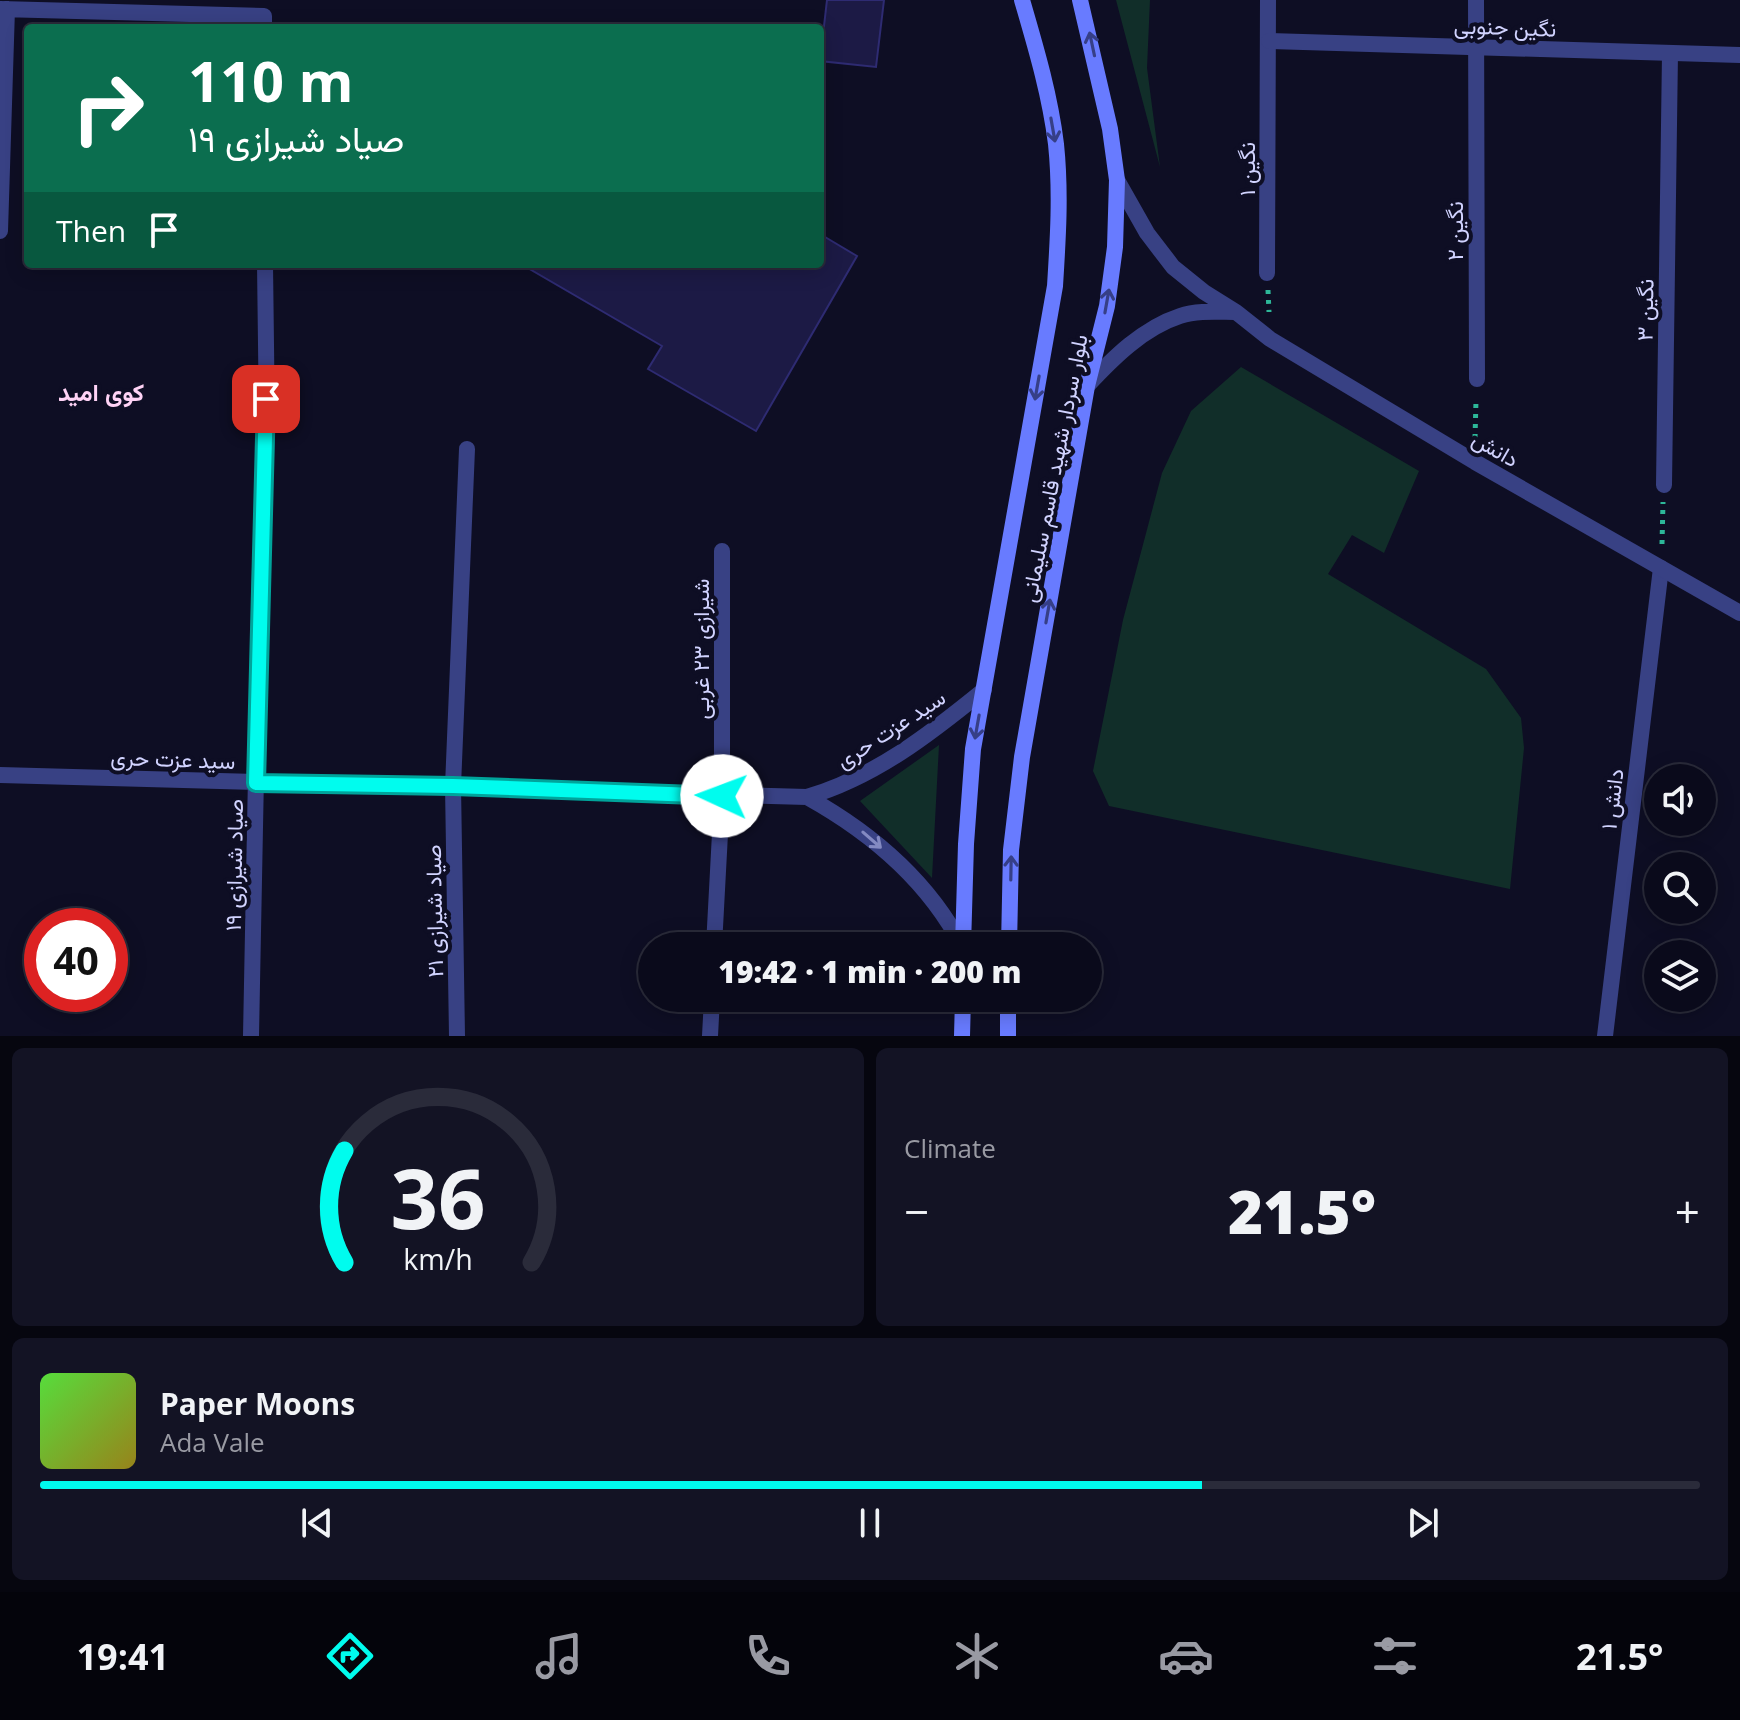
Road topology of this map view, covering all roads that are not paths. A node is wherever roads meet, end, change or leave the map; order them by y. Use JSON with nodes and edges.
{"nodes":[{"id":1,"x":1022,"y":0,"type":"edge"},
{"id":2,"x":1080,"y":0,"type":"edge"},
{"id":3,"x":1268,"y":0,"type":"edge"},
{"id":4,"x":1476,"y":0,"type":"edge"},
{"id":5,"x":4,"y":9,"type":"edge"},
{"id":6,"x":264,"y":22,"type":"edge"},
{"id":7,"x":1269,"y":41,"type":"junction"},
{"id":8,"x":1476,"y":47,"type":"junction"},
{"id":9,"x":1670,"y":53,"type":"junction"},
{"id":10,"x":1740,"y":55,"type":"edge"},
{"id":11,"x":1117,"y":180,"type":"junction"},
{"id":12,"x":0,"y":231,"type":"edge"},
{"id":13,"x":265,"y":268,"type":"edge"},
{"id":14,"x":1267,"y":273,"type":"road end"},
{"id":15,"x":1236,"y":312,"type":"junction"},
{"id":16,"x":1477,"y":379,"type":"road end"},
{"id":17,"x":1087,"y":386,"type":"junction"},
{"id":18,"x":467,"y":449,"type":"dead end"},
{"id":19,"x":1664,"y":485,"type":"road end"},
{"id":20,"x":722,"y":551,"type":"dead end"},
{"id":21,"x":1661,"y":568,"type":"junction"},
{"id":22,"x":1740,"y":613,"type":"edge"},
{"id":23,"x":984,"y":690,"type":"junction"},
{"id":24,"x":0,"y":775,"type":"edge"},
{"id":25,"x":256,"y":783,"type":"junction"},
{"id":26,"x":453,"y":786,"type":"junction"},
{"id":27,"x":722,"y":796,"type":"junction"},
{"id":28,"x":807,"y":797,"type":"junction"},
{"id":29,"x":715,"y":932,"type":"edge"},
{"id":30,"x":954,"y":932,"type":"edge"},
{"id":31,"x":963,"y":932,"type":"edge"},
{"id":32,"x":1009,"y":932,"type":"edge"},
{"id":33,"x":711,"y":1012,"type":"edge"},
{"id":34,"x":963,"y":1012,"type":"edge"},
{"id":35,"x":1008,"y":1012,"type":"edge"},
{"id":36,"x":251,"y":1036,"type":"edge"},
{"id":37,"x":457,"y":1036,"type":"edge"},
{"id":38,"x":710,"y":1036,"type":"edge"},
{"id":39,"x":962,"y":1036,"type":"edge"},
{"id":40,"x":1008,"y":1036,"type":"edge"},
{"id":41,"x":1605,"y":1036,"type":"edge"}],
"edges":[{"from":1,"to":23,"type":"main road","name":"بلوار سردار شهید قاسم سلیمانی","one_way":true},
{"from":11,"to":2,"type":"main road","name":"بلوار سردار شهید قاسم سلیمانی","one_way":true},
{"from":3,"to":7,"type":"street","name":"نگین ۱"},
{"from":4,"to":8,"type":"street","name":"نگین ۲"},
{"from":5,"to":6,"type":"street"},
{"from":5,"to":12,"type":"street"},
{"from":7,"to":8,"type":"street","name":"نگین جنوبی"},
{"from":7,"to":14,"type":"street","name":"نگین ۱"},
{"from":8,"to":9,"type":"street","name":"نگین جنوبی"},
{"from":8,"to":16,"type":"street","name":"نگین ۲"},
{"from":9,"to":10,"type":"street","name":"نگین جنوبی"},
{"from":9,"to":19,"type":"street","name":"نگین ۳"},
{"from":11,"to":15,"type":"street","name":"دانش"},
{"from":17,"to":11,"type":"main road","name":"بلوار سردار شهید قاسم سلیمانی","one_way":true},
{"from":13,"to":25,"type":"street","name":"صیاد شیرازی ۱۹"},
{"from":15,"to":17,"type":"street"},
{"from":15,"to":21,"type":"street","name":"دانش"},
{"from":32,"to":17,"type":"main road","name":"بلوار سردار شهید قاسم سلیمانی","one_way":true},
{"from":18,"to":26,"type":"street","name":"صیاد شیرازی ۲۱"},
{"from":20,"to":27,"type":"street","name":"شیرازی ۲۳ غربی"},
{"from":21,"to":22,"type":"street","name":"دانش"},
{"from":21,"to":41,"type":"street","name":"دانش ۱"},
{"from":23,"to":28,"type":"street","name":"سید عزت حری"},
{"from":23,"to":31,"type":"main road","name":"بلوار سردار شهید قاسم سلیمانی","one_way":true},
{"from":24,"to":25,"type":"street","name":"سید عزت حری"},
{"from":25,"to":26,"type":"street","name":"سید عزت حری"},
{"from":25,"to":36,"type":"street","name":"صیاد شیرازی ۱۹"},
{"from":26,"to":27,"type":"street","name":"سید عزت حری"},
{"from":26,"to":37,"type":"street","name":"صیاد شیرازی ۲۱"},
{"from":27,"to":28,"type":"street","name":"سید عزت حری"},
{"from":27,"to":29,"type":"street","name":"شیرازی ۲۳ غربی"},
{"from":28,"to":30,"type":"street","one_way":true},
{"from":33,"to":38,"type":"street"},
{"from":34,"to":39,"type":"main road"},
{"from":35,"to":40,"type":"main road"}]}
